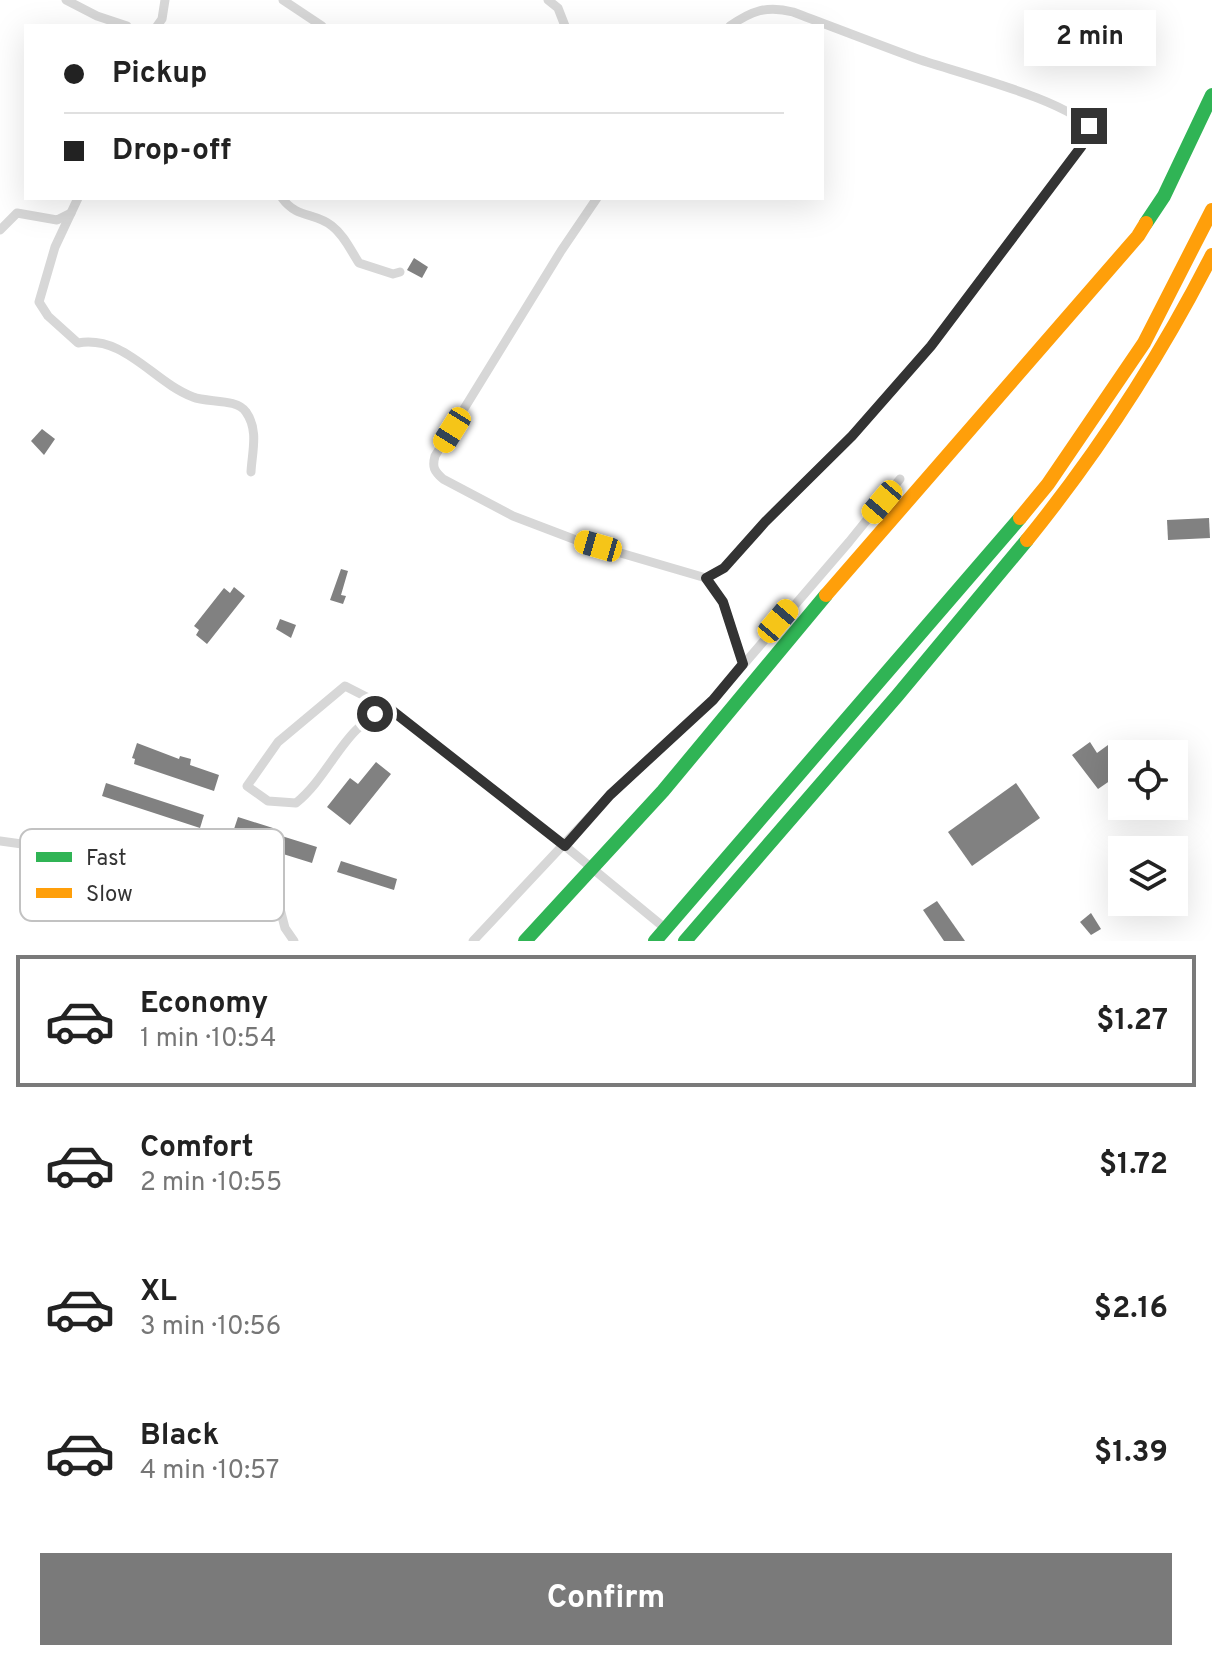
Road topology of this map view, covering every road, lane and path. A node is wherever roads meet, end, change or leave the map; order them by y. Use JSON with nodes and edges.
{"nodes":[{"id":1,"x":66,"y":0,"type":"edge"},
{"id":2,"x":165,"y":0,"type":"edge"},
{"id":3,"x":283,"y":0,"type":"edge"},
{"id":4,"x":548,"y":0,"type":"edge"},
{"id":5,"x":121,"y":24,"type":"edge"},
{"id":6,"x":158,"y":24,"type":"edge"},
{"id":7,"x":319,"y":24,"type":"edge"},
{"id":8,"x":564,"y":24,"type":"edge"},
{"id":9,"x":734,"y":24,"type":"edge"},
{"id":10,"x":1212,"y":95,"type":"edge"},
{"id":11,"x":77,"y":200,"type":"edge"},
{"id":12,"x":284,"y":200,"type":"edge"},
{"id":13,"x":596,"y":200,"type":"edge"},
{"id":14,"x":1212,"y":210,"type":"edge"},
{"id":15,"x":73,"y":213,"type":"junction"},
{"id":16,"x":0,"y":230,"type":"edge"},
{"id":17,"x":1212,"y":255,"type":"edge"},
{"id":18,"x":400,"y":272,"type":"dead end"},
{"id":19,"x":251,"y":472,"type":"dead end"},
{"id":20,"x":900,"y":479,"type":"dead end"},
{"id":21,"x":706,"y":578,"type":"junction"},
{"id":22,"x":743,"y":664,"type":"junction"},
{"id":23,"x":390,"y":709,"type":"junction"},
{"id":24,"x":0,"y":841,"type":"edge"},
{"id":25,"x":20,"y":844,"type":"edge"},
{"id":26,"x":565,"y":846,"type":"junction"},
{"id":27,"x":591,"y":868,"type":"junction"},
{"id":28,"x":283,"y":921,"type":"edge"},
{"id":29,"x":666,"y":929,"type":"junction"},
{"id":30,"x":294,"y":941,"type":"edge"},
{"id":31,"x":473,"y":941,"type":"edge"},
{"id":32,"x":525,"y":941,"type":"edge"},
{"id":33,"x":655,"y":941,"type":"edge"},
{"id":34,"x":685,"y":941,"type":"edge"}],
"edges":[{"from":1,"to":5,"type":"street"},
{"from":2,"to":6,"type":"street"},
{"from":3,"to":7,"type":"street"},
{"from":4,"to":8,"type":"street"},
{"from":9,"to":21,"type":"street"},
{"from":10,"to":27,"type":"main road"},
{"from":11,"to":15,"type":"street"},
{"from":12,"to":18,"type":"street"},
{"from":13,"to":21,"type":"street"},
{"from":14,"to":29,"type":"main road"},
{"from":15,"to":16,"type":"street"},
{"from":15,"to":19,"type":"street"},
{"from":17,"to":34,"type":"main road"},
{"from":20,"to":22,"type":"street"},
{"from":21,"to":22,"type":"street"},
{"from":22,"to":26,"type":"street"},
{"from":23,"to":23,"type":"street"},
{"from":23,"to":26,"type":"street"},
{"from":24,"to":25,"type":"street"},
{"from":26,"to":27,"type":"street"},
{"from":26,"to":31,"type":"street"},
{"from":27,"to":29,"type":"street"},
{"from":27,"to":32,"type":"main road"},
{"from":28,"to":30,"type":"street"},
{"from":29,"to":33,"type":"main road"}]}
